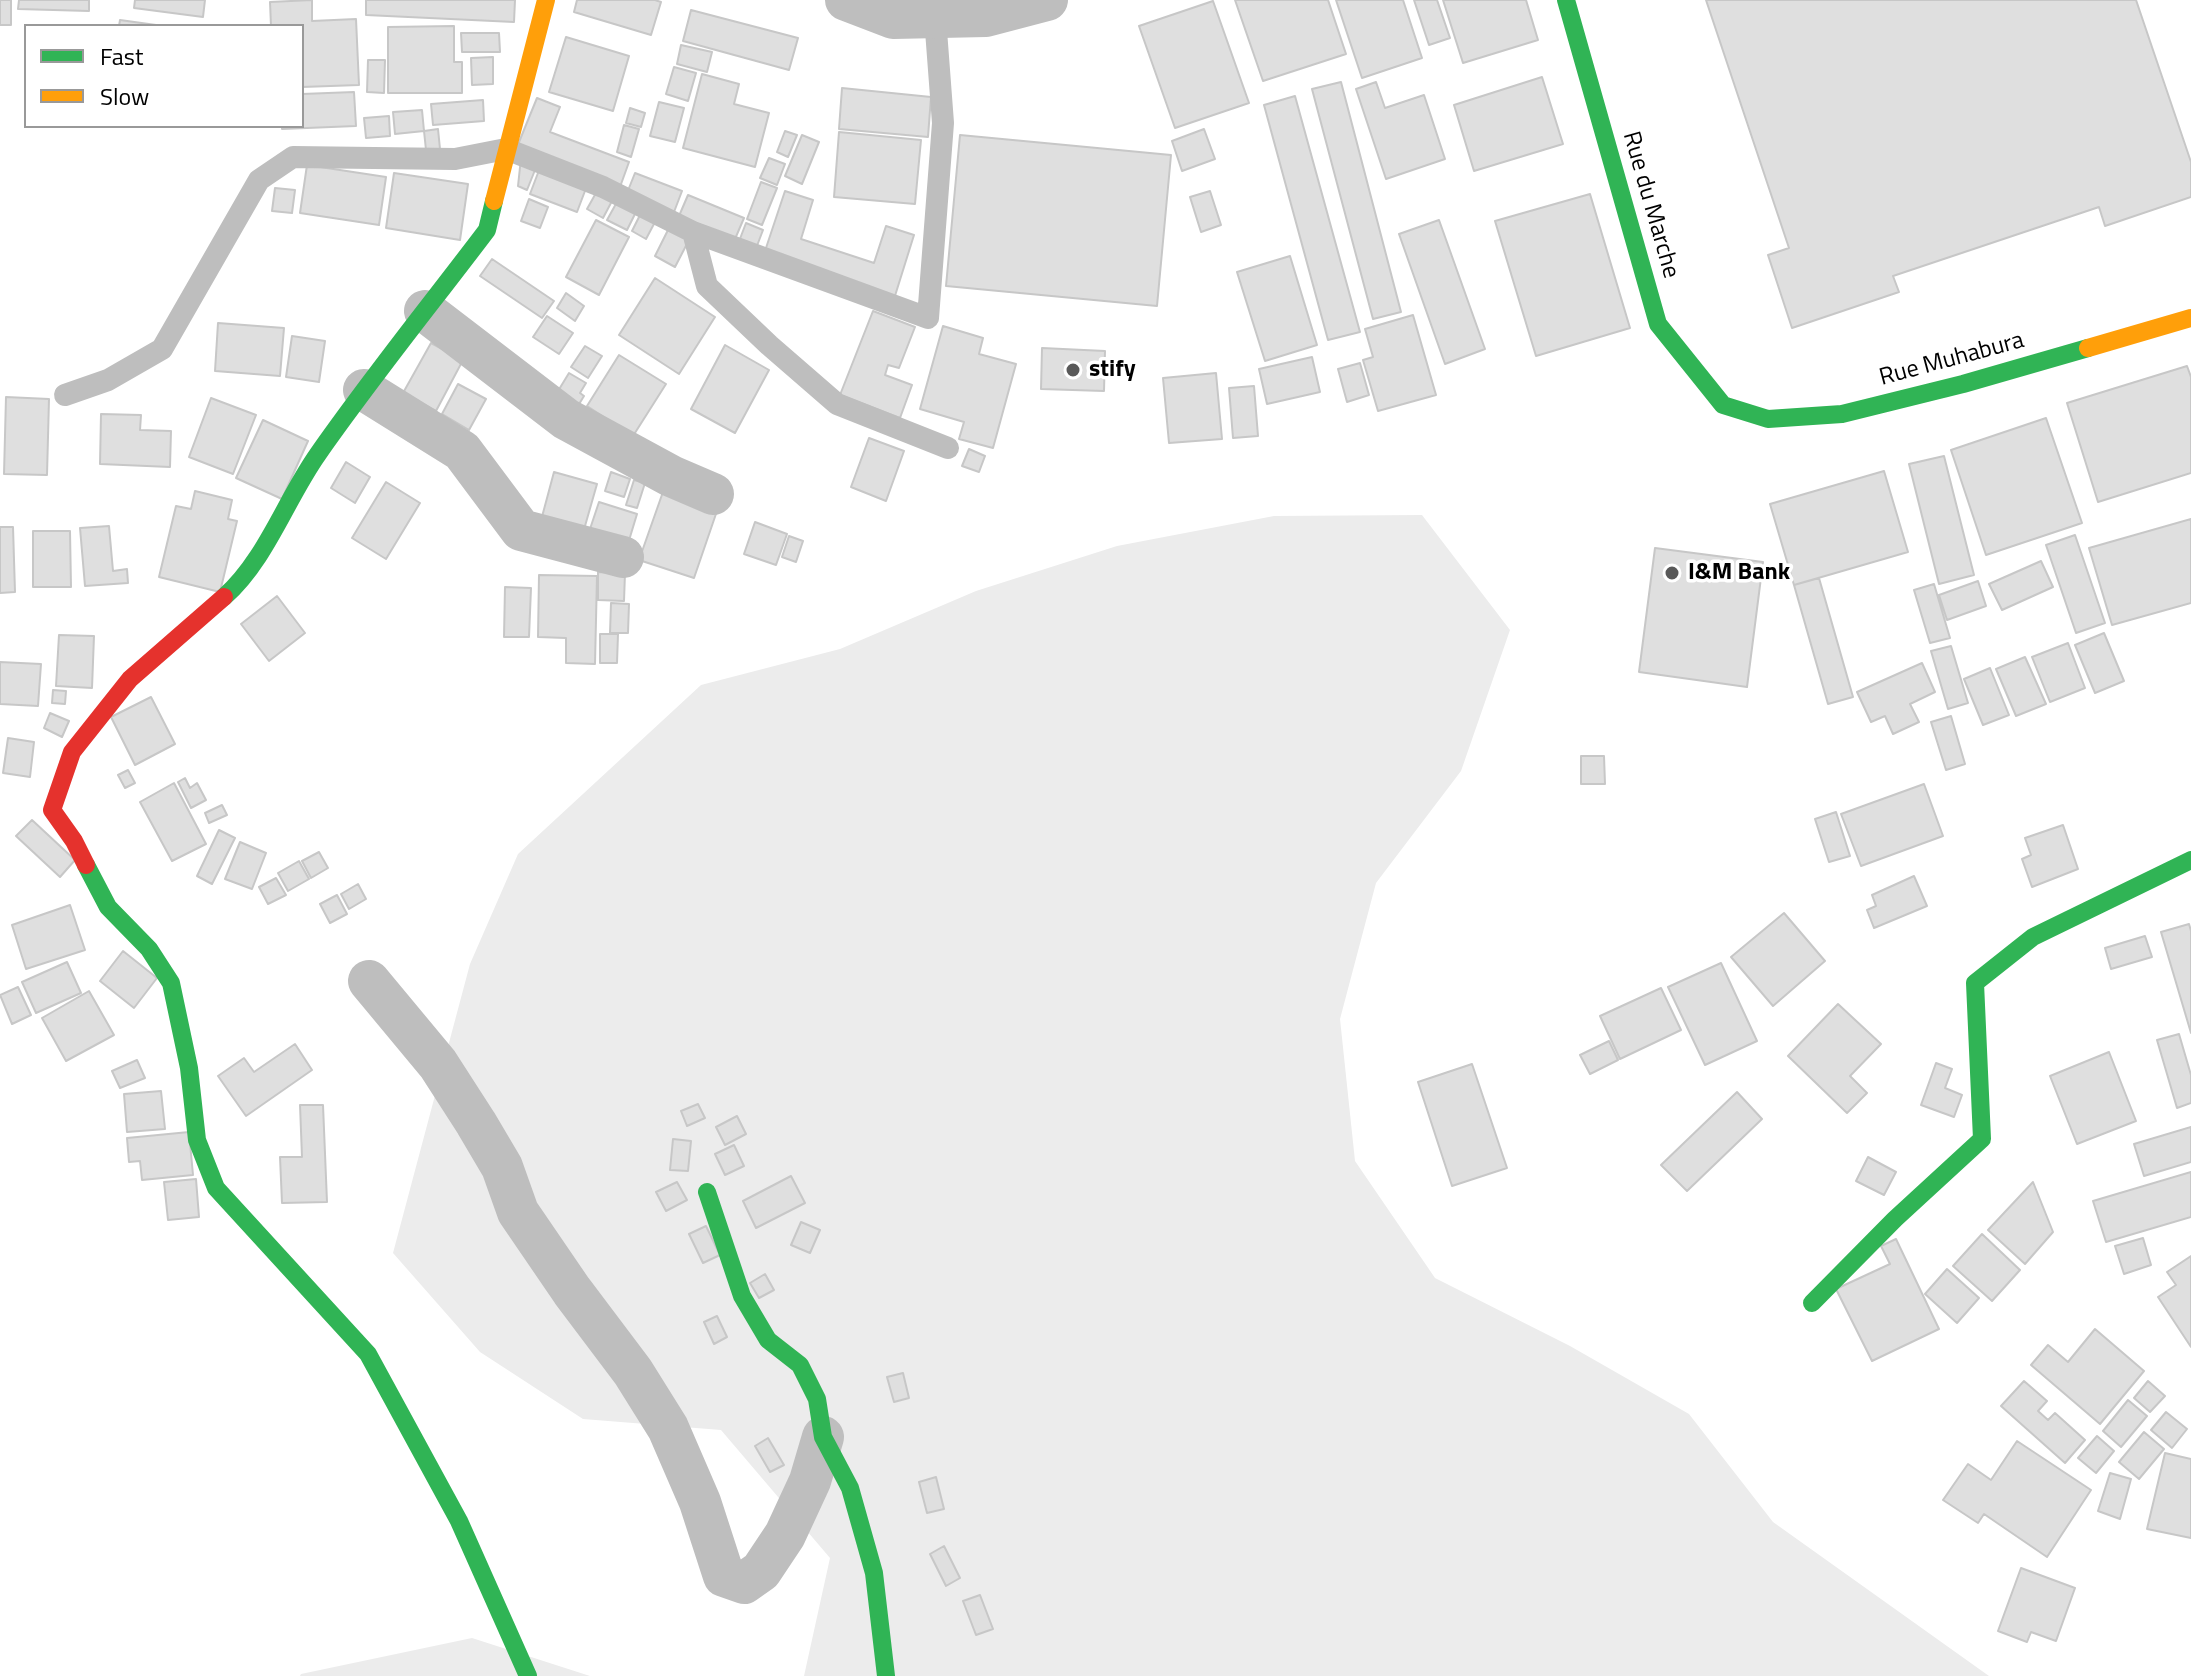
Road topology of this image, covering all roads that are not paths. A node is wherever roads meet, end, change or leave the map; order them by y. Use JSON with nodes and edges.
{"nodes":[{"id":1,"x":546,"y":0,"type":"edge"},
{"id":2,"x":846,"y":0,"type":"edge"},
{"id":3,"x":1047,"y":0,"type":"edge"},
{"id":4,"x":1566,"y":0,"type":"edge"},
{"id":5,"x":891,"y":9,"type":"edge"},
{"id":6,"x":935,"y":17,"type":"junction"},
{"id":7,"x":506,"y":149,"type":"junction"},
{"id":8,"x":693,"y":232,"type":"junction"},
{"id":9,"x":425,"y":311,"type":"junction"},
{"id":10,"x":2191,"y":318,"type":"edge"},
{"id":11,"x":364,"y":390,"type":"junction"},
{"id":12,"x":65,"y":395,"type":"dead end"},
{"id":13,"x":1723,"y":405,"type":"joint"},
{"id":14,"x":948,"y":448,"type":"dead end"},
{"id":15,"x":713,"y":494,"type":"dead end"},
{"id":16,"x":623,"y":557,"type":"dead end"},
{"id":17,"x":2191,"y":860,"type":"edge"},
{"id":18,"x":369,"y":981,"type":"dead end"},
{"id":19,"x":707,"y":1192,"type":"dead end"},
{"id":20,"x":1812,"y":1303,"type":"dead end"},
{"id":21,"x":823,"y":1437,"type":"junction"},
{"id":22,"x":528,"y":1676,"type":"edge"},
{"id":23,"x":886,"y":1676,"type":"edge"}],
"edges":[{"from":1,"to":7,"type":"street"},
{"from":2,"to":5,"type":"street"},
{"from":3,"to":6,"type":"street"},
{"from":4,"to":13,"type":"street","name":"Rue du Marche"},
{"from":5,"to":6,"type":"street"},
{"from":6,"to":8,"type":"lane"},
{"from":7,"to":8,"type":"lane"},
{"from":7,"to":9,"type":"street"},
{"from":7,"to":12,"type":"lane"},
{"from":8,"to":14,"type":"lane"},
{"from":9,"to":11,"type":"street"},
{"from":9,"to":15,"type":"street"},
{"from":10,"to":13,"type":"street","name":"Rue Muhabura"},
{"from":11,"to":16,"type":"street"},
{"from":11,"to":22,"type":"street"},
{"from":17,"to":20,"type":"street"},
{"from":18,"to":21,"type":"street"},
{"from":19,"to":21,"type":"street"},
{"from":21,"to":23,"type":"street"}]}
